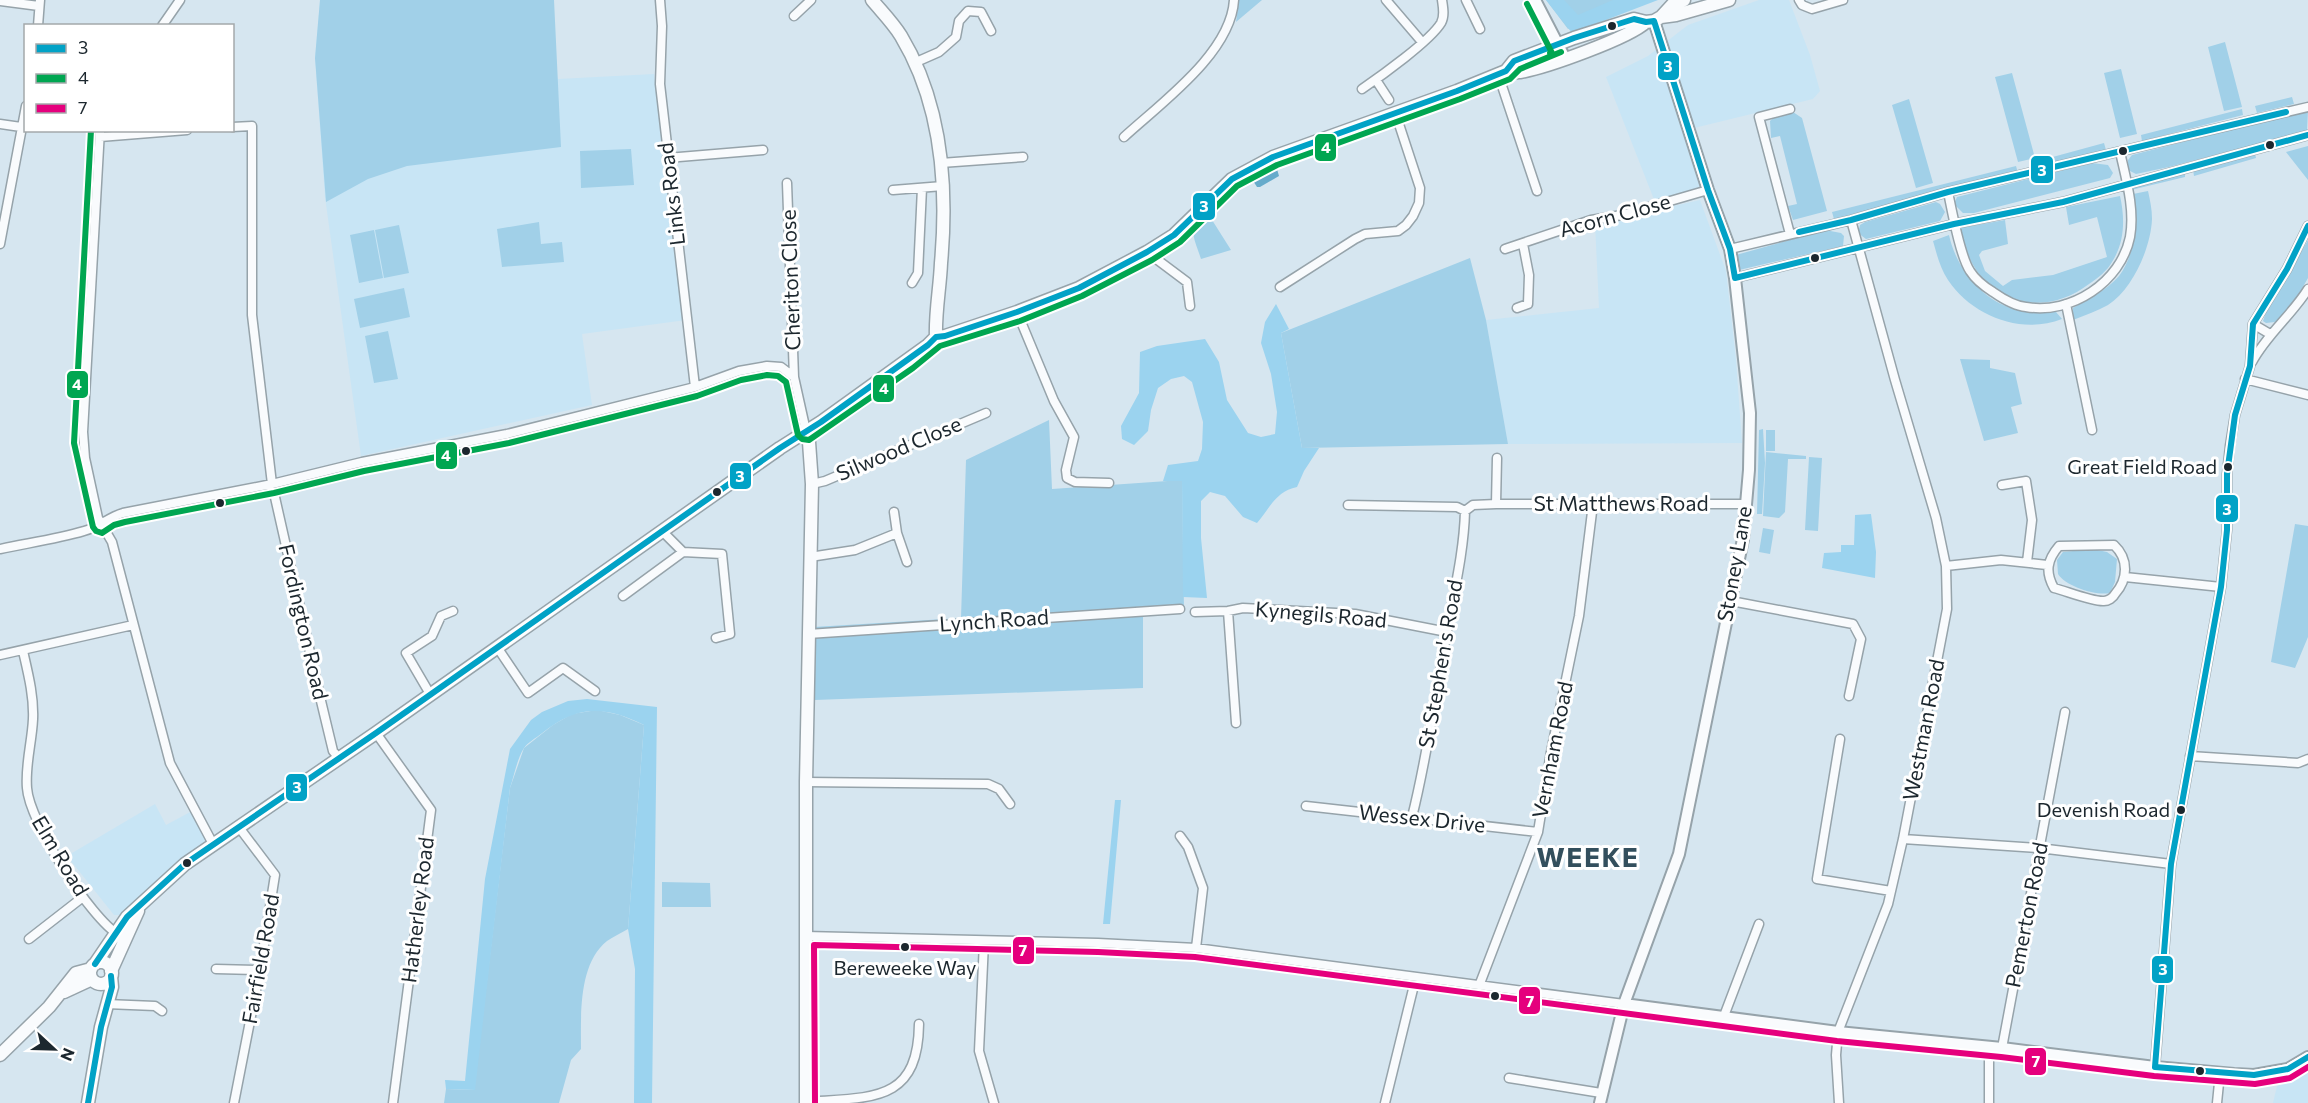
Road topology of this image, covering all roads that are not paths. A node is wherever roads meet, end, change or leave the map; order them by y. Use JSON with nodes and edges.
{"nodes":[{"id":1,"x":180,"y":0,"type":"edge"},
{"id":2,"x":660,"y":0,"type":"edge"},
{"id":3,"x":811,"y":0,"type":"edge"},
{"id":4,"x":872,"y":0,"type":"edge"},
{"id":5,"x":1234,"y":0,"type":"edge"},
{"id":6,"x":1386,"y":0,"type":"edge"},
{"id":7,"x":1442,"y":0,"type":"edge"},
{"id":8,"x":1466,"y":0,"type":"edge"},
{"id":9,"x":1535,"y":0,"type":"edge"},
{"id":10,"x":1684,"y":0,"type":"edge"},
{"id":11,"x":1729,"y":0,"type":"edge"},
{"id":12,"x":1799,"y":0,"type":"edge"},
{"id":13,"x":1843,"y":0,"type":"edge"},
{"id":14,"x":0,"y":1,"type":"edge"},
{"id":15,"x":39,"y":3,"type":"edge"},
{"id":16,"x":794,"y":16,"type":"dead end"},
{"id":17,"x":1653,"y":20,"type":"junction"},
{"id":18,"x":38,"y":24,"type":"edge"},
{"id":19,"x":163,"y":24,"type":"edge"},
{"id":20,"x":1480,"y":29,"type":"dead end"},
{"id":21,"x":991,"y":31,"type":"dead end"},
{"id":22,"x":1422,"y":42,"type":"junction"},
{"id":23,"x":1558,"y":44,"type":"junction"},
{"id":24,"x":1565,"y":58,"type":"junction"},
{"id":25,"x":914,"y":63,"type":"junction"},
{"id":26,"x":1502,"y":73,"type":"junction"},
{"id":27,"x":1376,"y":80,"type":"junction"},
{"id":28,"x":1362,"y":89,"type":"dead end"},
{"id":29,"x":1389,"y":100,"type":"dead end"},
{"id":30,"x":2308,"y":106,"type":"edge"},
{"id":31,"x":1790,"y":109,"type":"dead end"},
{"id":32,"x":1395,"y":112,"type":"junction"},
{"id":33,"x":24,"y":114,"type":"edge"},
{"id":34,"x":0,"y":124,"type":"edge"},
{"id":35,"x":21,"y":127,"type":"junction"},
{"id":36,"x":234,"y":127,"type":"edge"},
{"id":37,"x":144,"y":132,"type":"edge"},
{"id":38,"x":100,"y":134,"type":"edge"},
{"id":39,"x":2308,"y":135,"type":"edge"},
{"id":40,"x":1124,"y":137,"type":"dead end"},
{"id":41,"x":763,"y":150,"type":"dead end"},
{"id":42,"x":2120,"y":152,"type":"junction"},
{"id":43,"x":1023,"y":157,"type":"dead end"},
{"id":44,"x":667,"y":158,"type":"junction"},
{"id":45,"x":941,"y":163,"type":"junction"},
{"id":46,"x":787,"y":183,"type":"dead end"},
{"id":47,"x":2127,"y":185,"type":"junction"},
{"id":48,"x":943,"y":186,"type":"junction"},
{"id":49,"x":922,"y":188,"type":"junction"},
{"id":50,"x":893,"y":190,"type":"dead end"},
{"id":51,"x":1708,"y":190,"type":"junction"},
{"id":52,"x":1537,"y":191,"type":"dead end"},
{"id":53,"x":1948,"y":192,"type":"junction"},
{"id":54,"x":1851,"y":220,"type":"junction"},
{"id":55,"x":1954,"y":224,"type":"junction"},
{"id":56,"x":2308,"y":226,"type":"edge"},
{"id":57,"x":1790,"y":234,"type":"junction"},
{"id":58,"x":0,"y":244,"type":"edge"},
{"id":59,"x":1523,"y":244,"type":"junction"},
{"id":60,"x":1505,"y":249,"type":"dead end"},
{"id":61,"x":1730,"y":249,"type":"junction"},
{"id":62,"x":1858,"y":249,"type":"junction"},
{"id":63,"x":1147,"y":252,"type":"junction"},
{"id":64,"x":1735,"y":278,"type":"junction"},
{"id":65,"x":912,"y":283,"type":"dead end"},
{"id":66,"x":1280,"y":287,"type":"dead end"},
{"id":67,"x":2308,"y":289,"type":"edge"},
{"id":68,"x":2066,"y":304,"type":"junction"},
{"id":69,"x":1190,"y":306,"type":"dead end"},
{"id":70,"x":1517,"y":308,"type":"dead end"},
{"id":71,"x":1017,"y":312,"type":"junction"},
{"id":72,"x":2253,"y":324,"type":"junction"},
{"id":73,"x":2270,"y":334,"type":"junction"},
{"id":74,"x":936,"y":337,"type":"junction"},
{"id":75,"x":2250,"y":366,"type":"junction"},
{"id":76,"x":794,"y":376,"type":"junction"},
{"id":77,"x":2246,"y":379,"type":"junction"},
{"id":78,"x":695,"y":387,"type":"junction"},
{"id":79,"x":2308,"y":395,"type":"edge"},
{"id":80,"x":986,"y":412,"type":"dead end"},
{"id":81,"x":2092,"y":430,"type":"dead end"},
{"id":82,"x":806,"y":431,"type":"junction"},
{"id":83,"x":1497,"y":458,"type":"dead end"},
{"id":84,"x":1109,"y":483,"type":"dead end"},
{"id":85,"x":272,"y":484,"type":"junction"},
{"id":86,"x":812,"y":484,"type":"junction"},
{"id":87,"x":2002,"y":484,"type":"dead end"},
{"id":88,"x":1496,"y":504,"type":"junction"},
{"id":89,"x":1593,"y":504,"type":"junction"},
{"id":90,"x":1747,"y":504,"type":"junction"},
{"id":91,"x":1348,"y":506,"type":"dead end"},
{"id":92,"x":1465,"y":511,"type":"junction"},
{"id":93,"x":894,"y":512,"type":"dead end"},
{"id":94,"x":101,"y":524,"type":"junction"},
{"id":95,"x":662,"y":531,"type":"junction"},
{"id":96,"x":897,"y":533,"type":"junction"},
{"id":97,"x":0,"y":549,"type":"edge"},
{"id":98,"x":683,"y":552,"type":"junction"},
{"id":99,"x":810,"y":557,"type":"junction"},
{"id":100,"x":907,"y":562,"type":"dead end"},
{"id":101,"x":2027,"y":562,"type":"junction"},
{"id":102,"x":2048,"y":565,"type":"junction"},
{"id":103,"x":1946,"y":566,"type":"junction"},
{"id":104,"x":2125,"y":577,"type":"junction"},
{"id":105,"x":2221,"y":587,"type":"junction"},
{"id":106,"x":623,"y":596,"type":"dead end"},
{"id":107,"x":1731,"y":601,"type":"junction"},
{"id":108,"x":1180,"y":609,"type":"dead end"},
{"id":109,"x":453,"y":611,"type":"dead end"},
{"id":110,"x":1228,"y":611,"type":"junction"},
{"id":111,"x":1195,"y":612,"type":"dead end"},
{"id":112,"x":133,"y":625,"type":"junction"},
{"id":113,"x":1447,"y":632,"type":"junction"},
{"id":114,"x":808,"y":634,"type":"junction"},
{"id":115,"x":716,"y":638,"type":"dead end"},
{"id":116,"x":497,"y":647,"type":"junction"},
{"id":117,"x":23,"y":651,"type":"junction"},
{"id":118,"x":0,"y":655,"type":"edge"},
{"id":119,"x":595,"y":691,"type":"dead end"},
{"id":120,"x":430,"y":694,"type":"junction"},
{"id":121,"x":1850,"y":696,"type":"dead end"},
{"id":122,"x":2065,"y":712,"type":"dead end"},
{"id":123,"x":1236,"y":723,"type":"dead end"},
{"id":124,"x":376,"y":733,"type":"junction"},
{"id":125,"x":1840,"y":739,"type":"dead end"},
{"id":126,"x":2190,"y":756,"type":"junction"},
{"id":127,"x":338,"y":758,"type":"junction"},
{"id":128,"x":2308,"y":759,"type":"edge"},
{"id":129,"x":806,"y":782,"type":"junction"},
{"id":130,"x":1010,"y":804,"type":"dead end"},
{"id":131,"x":1306,"y":806,"type":"dead end"},
{"id":132,"x":1412,"y":817,"type":"junction"},
{"id":133,"x":238,"y":826,"type":"junction"},
{"id":134,"x":1538,"y":832,"type":"junction"},
{"id":135,"x":1180,"y":836,"type":"dead end"},
{"id":136,"x":1903,"y":839,"type":"junction"},
{"id":137,"x":213,"y":844,"type":"junction"},
{"id":138,"x":2039,"y":848,"type":"junction"},
{"id":139,"x":2171,"y":864,"type":"junction"},
{"id":140,"x":1891,"y":891,"type":"junction"},
{"id":141,"x":83,"y":897,"type":"junction"},
{"id":142,"x":1759,"y":924,"type":"dead end"},
{"id":143,"x":121,"y":936,"type":"junction"},
{"id":144,"x":805,"y":936,"type":"junction"},
{"id":145,"x":29,"y":939,"type":"dead end"},
{"id":146,"x":984,"y":942,"type":"junction"},
{"id":147,"x":1196,"y":948,"type":"junction"},
{"id":148,"x":216,"y":969,"type":"dead end"},
{"id":149,"x":260,"y":970,"type":"junction"},
{"id":150,"x":94,"y":974,"type":"junction"},
{"id":151,"x":111,"y":974,"type":"junction"},
{"id":152,"x":1416,"y":977,"type":"junction"},
{"id":153,"x":1479,"y":986,"type":"junction"},
{"id":154,"x":106,"y":1004,"type":"junction"},
{"id":155,"x":1624,"y":1004,"type":"junction"},
{"id":156,"x":162,"y":1011,"type":"dead end"},
{"id":157,"x":1724,"y":1016,"type":"junction"},
{"id":158,"x":919,"y":1024,"type":"dead end"},
{"id":159,"x":1838,"y":1032,"type":"junction"},
{"id":160,"x":1989,"y":1047,"type":"junction"},
{"id":161,"x":2002,"y":1048,"type":"junction"},
{"id":162,"x":0,"y":1055,"type":"edge"},
{"id":163,"x":2308,"y":1057,"type":"edge"},
{"id":164,"x":2155,"y":1067,"type":"junction"},
{"id":165,"x":2220,"y":1073,"type":"junction"},
{"id":166,"x":1509,"y":1078,"type":"dead end"},
{"id":167,"x":1600,"y":1098,"type":"edge"},
{"id":168,"x":806,"y":1102,"type":"edge"},
{"id":169,"x":88,"y":1103,"type":"edge"},
{"id":170,"x":234,"y":1103,"type":"edge"},
{"id":171,"x":393,"y":1103,"type":"edge"},
{"id":172,"x":994,"y":1103,"type":"edge"},
{"id":173,"x":1385,"y":1103,"type":"edge"},
{"id":174,"x":1839,"y":1103,"type":"edge"},
{"id":175,"x":1989,"y":1103,"type":"edge"},
{"id":176,"x":2217,"y":1103,"type":"edge"}],
"edges":[{"from":1,"to":19,"type":"street"},
{"from":2,"to":44,"type":"street","name":"Links Road"},
{"from":3,"to":16,"type":"street"},
{"from":4,"to":25,"type":"main road"},
{"from":5,"to":40,"type":"street"},
{"from":6,"to":22,"type":"street"},
{"from":7,"to":22,"type":"street"},
{"from":8,"to":20,"type":"street"},
{"from":9,"to":23,"type":"street"},
{"from":10,"to":17,"type":"main road"},
{"from":11,"to":17,"type":"main road"},
{"from":12,"to":13,"type":"street"},
{"from":14,"to":15,"type":"street"},
{"from":15,"to":18,"type":"street"},
{"from":17,"to":23,"type":"main road"},
{"from":17,"to":24,"type":"main road"},
{"from":17,"to":51,"type":"street","name":"Stoney Lane"},
{"from":21,"to":25,"type":"street"},
{"from":22,"to":27,"type":"street"},
{"from":23,"to":24,"type":"street"},
{"from":23,"to":26,"type":"main road"},
{"from":24,"to":26,"type":"main road"},
{"from":25,"to":45,"type":"main road"},
{"from":26,"to":32,"type":"main road"},
{"from":26,"to":52,"type":"street"},
{"from":27,"to":28,"type":"street"},
{"from":27,"to":29,"type":"street"},
{"from":30,"to":42,"type":"street"},
{"from":31,"to":57,"type":"street"},
{"from":32,"to":63,"type":"main road"},
{"from":32,"to":66,"type":"street"},
{"from":33,"to":35,"type":"street"},
{"from":34,"to":35,"type":"street"},
{"from":35,"to":58,"type":"street"},
{"from":36,"to":85,"type":"street","name":"Fordington Road"},
{"from":37,"to":38,"type":"street"},
{"from":38,"to":94,"type":"street"},
{"from":39,"to":47,"type":"street"},
{"from":41,"to":44,"type":"street"},
{"from":42,"to":47,"type":"street"},
{"from":42,"to":53,"type":"street"},
{"from":43,"to":45,"type":"street"},
{"from":44,"to":78,"type":"street","name":"Links Road"},
{"from":45,"to":48,"type":"main road"},
{"from":46,"to":76,"type":"street","name":"Cheriton Close"},
{"from":47,"to":55,"type":"street"},
{"from":47,"to":68,"type":"street"},
{"from":48,"to":49,"type":"street"},
{"from":48,"to":74,"type":"main road"},
{"from":49,"to":50,"type":"street"},
{"from":49,"to":65,"type":"street"},
{"from":51,"to":59,"type":"street","name":"Acorn Close"},
{"from":51,"to":61,"type":"street","name":"Stoney Lane"},
{"from":53,"to":54,"type":"street"},
{"from":53,"to":55,"type":"street"},
{"from":54,"to":57,"type":"street"},
{"from":54,"to":62,"type":"street","name":"Westman Road"},
{"from":55,"to":62,"type":"street"},
{"from":55,"to":68,"type":"street"},
{"from":56,"to":72,"type":"street"},
{"from":57,"to":61,"type":"street"},
{"from":59,"to":60,"type":"street","name":"Acorn Close"},
{"from":59,"to":70,"type":"street"},
{"from":61,"to":64,"type":"street","name":"Stoney Lane"},
{"from":62,"to":64,"type":"street"},
{"from":62,"to":103,"type":"street","name":"Westman Road"},
{"from":63,"to":69,"type":"street"},
{"from":63,"to":71,"type":"main road"},
{"from":64,"to":90,"type":"street","name":"Stoney Lane"},
{"from":67,"to":73,"type":"street"},
{"from":68,"to":81,"type":"street"},
{"from":71,"to":74,"type":"main road"},
{"from":71,"to":84,"type":"street"},
{"from":72,"to":73,"type":"street"},
{"from":72,"to":75,"type":"street"},
{"from":73,"to":75,"type":"street"},
{"from":74,"to":82,"type":"main road"},
{"from":75,"to":77,"type":"street"},
{"from":76,"to":78,"type":"street"},
{"from":76,"to":82,"type":"street","name":"Cheriton Close"},
{"from":77,"to":79,"type":"street"},
{"from":77,"to":105,"type":"street"},
{"from":78,"to":85,"type":"street"},
{"from":80,"to":86,"type":"street","name":"Silwood Close"},
{"from":82,"to":86,"type":"main road"},
{"from":82,"to":95,"type":"main road"},
{"from":83,"to":88,"type":"street"},
{"from":85,"to":94,"type":"street"},
{"from":85,"to":127,"type":"street","name":"Fordington Road"},
{"from":86,"to":99,"type":"main road"},
{"from":87,"to":101,"type":"street"},
{"from":88,"to":89,"type":"street","name":"St Matthews Road"},
{"from":88,"to":92,"type":"street","name":"St Matthews Road"},
{"from":89,"to":90,"type":"street","name":"St Matthews Road"},
{"from":89,"to":134,"type":"street","name":"Vernham Road"},
{"from":90,"to":107,"type":"street","name":"Stoney Lane"},
{"from":91,"to":92,"type":"street","name":"St Matthews Road"},
{"from":92,"to":113,"type":"street","name":"St Stephen's Road"},
{"from":93,"to":96,"type":"street"},
{"from":94,"to":97,"type":"street"},
{"from":94,"to":112,"type":"street"},
{"from":95,"to":98,"type":"street"},
{"from":95,"to":116,"type":"main road"},
{"from":96,"to":99,"type":"street"},
{"from":96,"to":100,"type":"street"},
{"from":98,"to":106,"type":"street"},
{"from":98,"to":115,"type":"street"},
{"from":99,"to":114,"type":"main road"},
{"from":101,"to":102,"type":"street"},
{"from":101,"to":103,"type":"street"},
{"from":102,"to":104,"type":"street"},
{"from":102,"to":104,"type":"street"},
{"from":103,"to":136,"type":"street","name":"Westman Road"},
{"from":104,"to":105,"type":"street"},
{"from":105,"to":126,"type":"street"},
{"from":107,"to":121,"type":"street"},
{"from":107,"to":155,"type":"street","name":"Stoney Lane"},
{"from":108,"to":114,"type":"street","name":"Lynch Road"},
{"from":109,"to":120,"type":"street"},
{"from":110,"to":111,"type":"street","name":"Kynegils Road"},
{"from":110,"to":113,"type":"street","name":"Kynegils Road"},
{"from":110,"to":123,"type":"street"},
{"from":112,"to":117,"type":"street"},
{"from":112,"to":137,"type":"street"},
{"from":113,"to":132,"type":"street","name":"St Stephen's Road"},
{"from":114,"to":129,"type":"main road"},
{"from":116,"to":119,"type":"street"},
{"from":116,"to":120,"type":"main road"},
{"from":117,"to":118,"type":"street"},
{"from":117,"to":141,"type":"street","name":"Elm Road"},
{"from":120,"to":124,"type":"main road"},
{"from":122,"to":138,"type":"street","name":"Pemerton Road"},
{"from":124,"to":127,"type":"main road"},
{"from":124,"to":171,"type":"street","name":"Hatherley Road"},
{"from":125,"to":140,"type":"street"},
{"from":126,"to":128,"type":"street"},
{"from":126,"to":139,"type":"street"},
{"from":127,"to":133,"type":"main road"},
{"from":129,"to":130,"type":"street"},
{"from":129,"to":144,"type":"main road"},
{"from":131,"to":132,"type":"street","name":"Wessex Drive"},
{"from":132,"to":134,"type":"street","name":"Wessex Drive"},
{"from":133,"to":137,"type":"main road"},
{"from":133,"to":149,"type":"street","name":"Fairfield Road"},
{"from":134,"to":153,"type":"street","name":"Vernham Road"},
{"from":135,"to":147,"type":"street"},
{"from":136,"to":138,"type":"street"},
{"from":136,"to":140,"type":"street","name":"Westman Road"},
{"from":137,"to":143,"type":"main road"},
{"from":138,"to":139,"type":"street"},
{"from":138,"to":161,"type":"street","name":"Pemerton Road"},
{"from":139,"to":164,"type":"street"},
{"from":140,"to":159,"type":"street","name":"Westman Road"},
{"from":141,"to":143,"type":"street","name":"Elm Road"},
{"from":141,"to":145,"type":"street"},
{"from":142,"to":157,"type":"street"},
{"from":143,"to":150,"type":"main road"},
{"from":143,"to":151,"type":"main road"},
{"from":144,"to":146,"type":"street"},
{"from":144,"to":168,"type":"main road"},
{"from":146,"to":147,"type":"street"},
{"from":146,"to":172,"type":"street"},
{"from":147,"to":152,"type":"street"},
{"from":148,"to":149,"type":"street"},
{"from":149,"to":170,"type":"street","name":"Fairfield Road"},
{"from":150,"to":151,"type":"main road"},
{"from":150,"to":151,"type":"main road"},
{"from":150,"to":154,"type":"main road"},
{"from":150,"to":162,"type":"main road"},
{"from":151,"to":154,"type":"main road"},
{"from":152,"to":153,"type":"street"},
{"from":152,"to":173,"type":"street"},
{"from":153,"to":155,"type":"street"},
{"from":154,"to":156,"type":"street"},
{"from":154,"to":169,"type":"main road"},
{"from":155,"to":157,"type":"street"},
{"from":155,"to":167,"type":"street","name":"Stoney Lane"},
{"from":157,"to":159,"type":"street"},
{"from":158,"to":168,"type":"street"},
{"from":159,"to":160,"type":"street"},
{"from":159,"to":174,"type":"street","name":"Westman Road"},
{"from":160,"to":161,"type":"street"},
{"from":160,"to":175,"type":"street"},
{"from":161,"to":164,"type":"street"},
{"from":163,"to":165,"type":"street"},
{"from":164,"to":165,"type":"street"},
{"from":165,"to":176,"type":"street"},
{"from":166,"to":167,"type":"street"}]}
